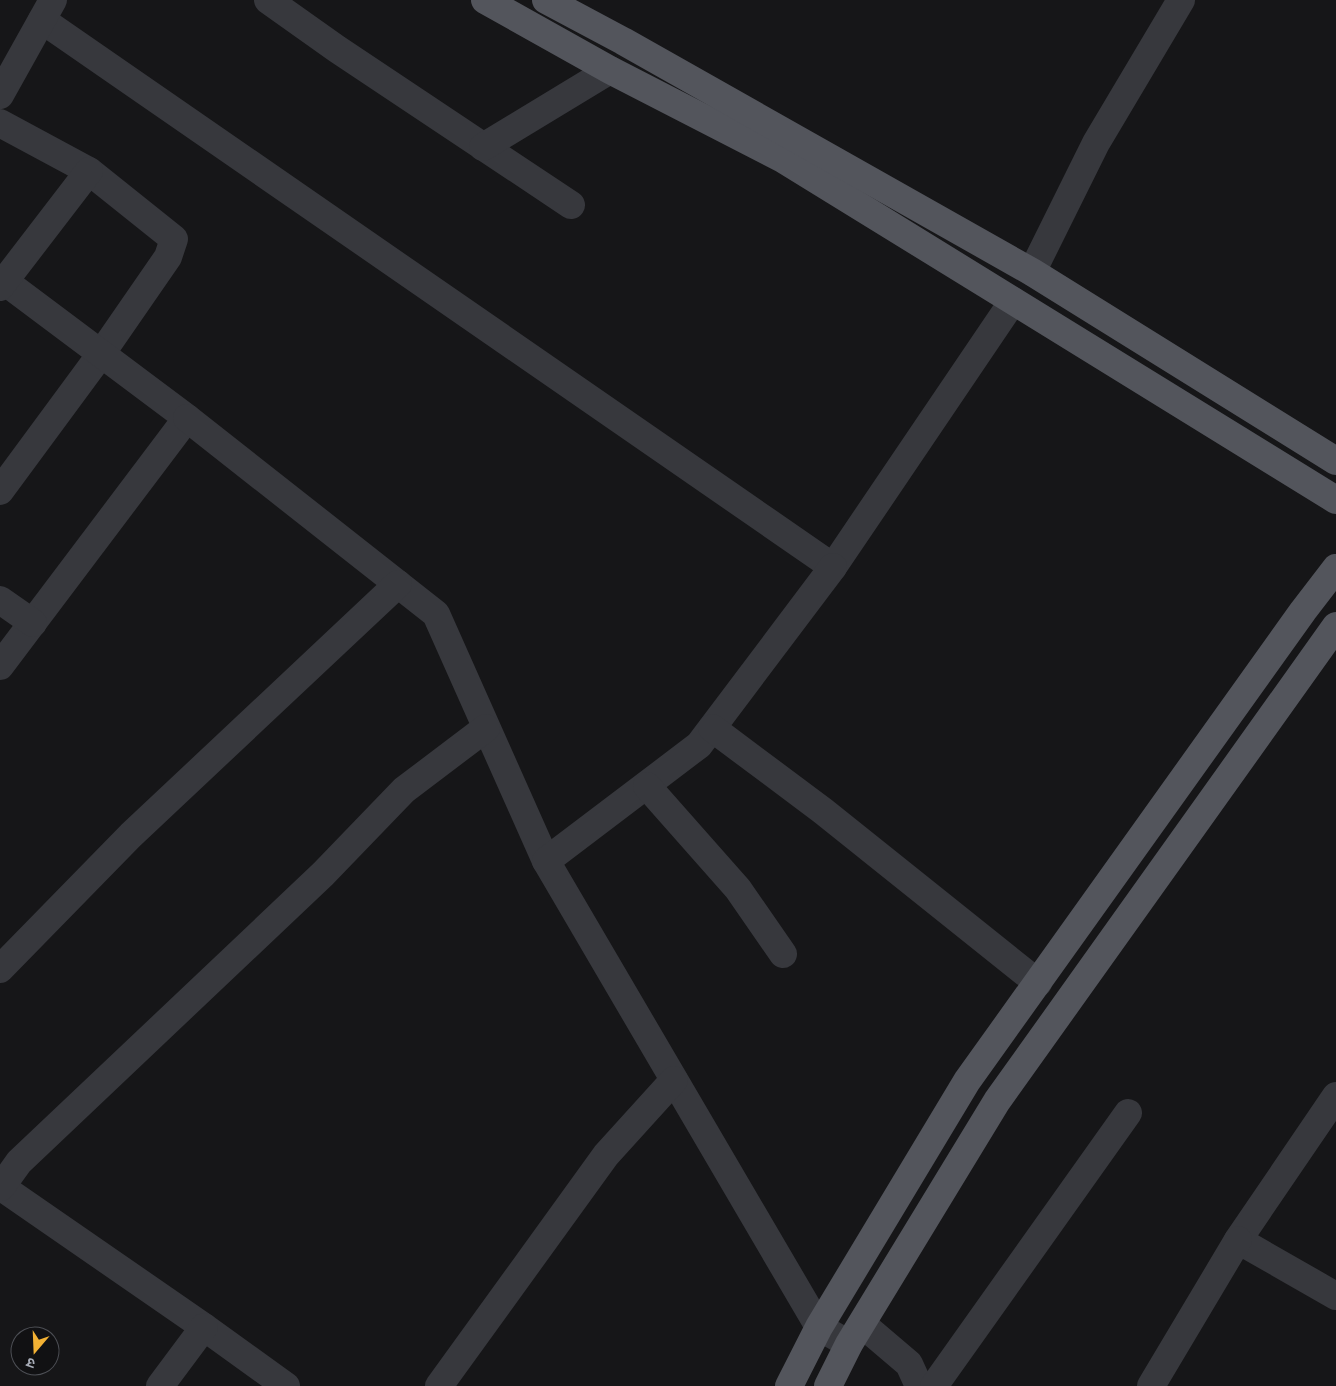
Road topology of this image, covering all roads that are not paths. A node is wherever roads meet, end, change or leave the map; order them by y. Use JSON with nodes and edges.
{"nodes":[{"id":1,"x":268,"y":0,"type":"edge"},
{"id":2,"x":485,"y":0,"type":"edge"},
{"id":3,"x":546,"y":0,"type":"edge"},
{"id":4,"x":1181,"y":0,"type":"edge"},
{"id":5,"x":48,"y":10,"type":"edge"},
{"id":6,"x":610,"y":70,"type":"junction"},
{"id":7,"x":0,"y":95,"type":"edge"},
{"id":8,"x":0,"y":123,"type":"edge"},
{"id":9,"x":483,"y":148,"type":"junction"},
{"id":10,"x":89,"y":172,"type":"junction"},
{"id":11,"x":571,"y":205,"type":"dead end"},
{"id":12,"x":1032,"y":272,"type":"junction"},
{"id":13,"x":1,"y":282,"type":"edge"},
{"id":14,"x":1013,"y":301,"type":"junction"},
{"id":15,"x":101,"y":354,"type":"junction"},
{"id":16,"x":187,"y":418,"type":"junction"},
{"id":17,"x":1336,"y":461,"type":"edge"},
{"id":18,"x":0,"y":491,"type":"edge"},
{"id":19,"x":1336,"y":500,"type":"edge"},
{"id":20,"x":833,"y":567,"type":"junction"},
{"id":21,"x":1336,"y":568,"type":"edge"},
{"id":22,"x":398,"y":584,"type":"junction"},
{"id":23,"x":0,"y":600,"type":"edge"},
{"id":24,"x":33,"y":622,"type":"junction"},
{"id":25,"x":1336,"y":626,"type":"edge"},
{"id":26,"x":0,"y":666,"type":"edge"},
{"id":27,"x":486,"y":728,"type":"junction"},
{"id":28,"x":712,"y":728,"type":"junction"},
{"id":29,"x":646,"y":786,"type":"junction"},
{"id":30,"x":546,"y":861,"type":"junction"},
{"id":31,"x":783,"y":954,"type":"dead end"},
{"id":32,"x":0,"y":970,"type":"edge"},
{"id":33,"x":1038,"y":983,"type":"junction"},
{"id":34,"x":674,"y":1080,"type":"junction"},
{"id":35,"x":1336,"y":1096,"type":"edge"},
{"id":36,"x":1128,"y":1113,"type":"dead end"},
{"id":37,"x":0,"y":1187,"type":"edge"},
{"id":38,"x":1238,"y":1240,"type":"junction"},
{"id":39,"x":1336,"y":1296,"type":"edge"},
{"id":40,"x":204,"y":1327,"type":"junction"},
{"id":41,"x":819,"y":1327,"type":"junction"},
{"id":42,"x":856,"y":1334,"type":"junction"},
{"id":43,"x":160,"y":1386,"type":"edge"},
{"id":44,"x":286,"y":1386,"type":"edge"},
{"id":45,"x":438,"y":1386,"type":"edge"},
{"id":46,"x":789,"y":1386,"type":"edge"},
{"id":47,"x":828,"y":1386,"type":"edge"},
{"id":48,"x":919,"y":1386,"type":"edge"},
{"id":49,"x":934,"y":1386,"type":"edge"},
{"id":50,"x":1151,"y":1386,"type":"edge"}],
"edges":[{"from":1,"to":9,"type":"street"},
{"from":2,"to":6,"type":"main road"},
{"from":3,"to":12,"type":"main road"},
{"from":4,"to":12,"type":"street"},
{"from":5,"to":7,"type":"street"},
{"from":5,"to":20,"type":"street"},
{"from":6,"to":9,"type":"street"},
{"from":6,"to":14,"type":"main road"},
{"from":8,"to":10,"type":"street"},
{"from":9,"to":11,"type":"street"},
{"from":10,"to":13,"type":"street"},
{"from":10,"to":15,"type":"street"},
{"from":12,"to":17,"type":"main road"},
{"from":13,"to":15,"type":"street"},
{"from":14,"to":19,"type":"main road"},
{"from":14,"to":20,"type":"street"},
{"from":15,"to":16,"type":"street"},
{"from":15,"to":18,"type":"street"},
{"from":16,"to":22,"type":"street"},
{"from":16,"to":24,"type":"street"},
{"from":20,"to":28,"type":"street"},
{"from":21,"to":33,"type":"main road"},
{"from":22,"to":27,"type":"street"},
{"from":22,"to":32,"type":"street"},
{"from":23,"to":24,"type":"street"},
{"from":24,"to":26,"type":"street"},
{"from":25,"to":42,"type":"main road"},
{"from":27,"to":30,"type":"street"},
{"from":27,"to":37,"type":"street"},
{"from":28,"to":29,"type":"street"},
{"from":28,"to":33,"type":"street"},
{"from":29,"to":30,"type":"street"},
{"from":29,"to":31,"type":"street"},
{"from":30,"to":34,"type":"street"},
{"from":33,"to":41,"type":"main road"},
{"from":34,"to":41,"type":"street"},
{"from":34,"to":45,"type":"street"},
{"from":35,"to":38,"type":"street"},
{"from":36,"to":49,"type":"street"},
{"from":37,"to":40,"type":"street"},
{"from":38,"to":39,"type":"street"},
{"from":38,"to":50,"type":"street"},
{"from":40,"to":43,"type":"street"},
{"from":40,"to":44,"type":"street"},
{"from":41,"to":42,"type":"street"},
{"from":41,"to":46,"type":"main road"},
{"from":42,"to":47,"type":"main road"},
{"from":42,"to":48,"type":"street"}]}
